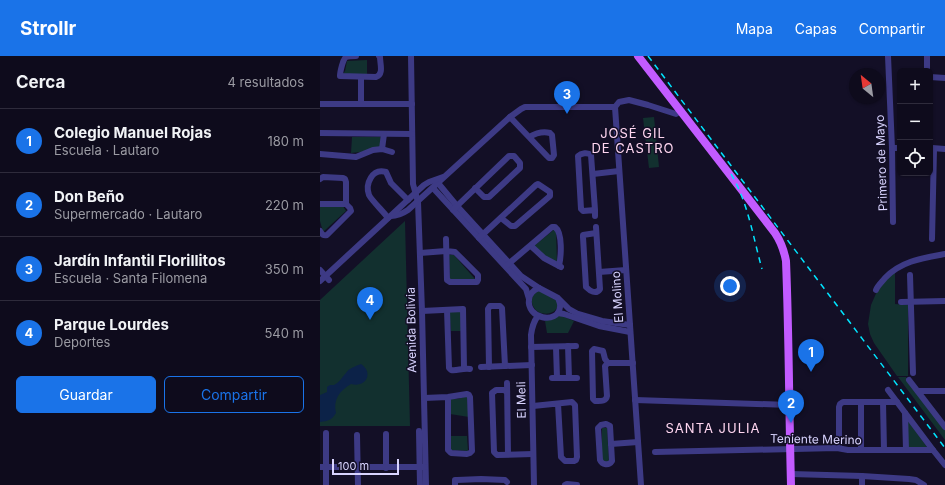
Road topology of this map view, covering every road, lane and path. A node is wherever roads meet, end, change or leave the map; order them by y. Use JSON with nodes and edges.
{"nodes":[{"id":1,"x":356,"y":56,"type":"edge"},
{"id":2,"x":379,"y":56,"type":"edge"},
{"id":3,"x":411,"y":56,"type":"edge"},
{"id":4,"x":638,"y":56,"type":"edge"},
{"id":5,"x":888,"y":56,"type":"edge"},
{"id":6,"x":927,"y":56,"type":"edge"},
{"id":7,"x":927,"y":68,"type":"edge"},
{"id":8,"x":361,"y":77,"type":"junction"},
{"id":9,"x":933,"y":78,"type":"edge"},
{"id":10,"x":945,"y":78,"type":"edge"},
{"id":11,"x":320,"y":104,"type":"edge"},
{"id":12,"x":361,"y":104,"type":"junction"},
{"id":13,"x":412,"y":104,"type":"junction"},
{"id":14,"x":615,"y":107,"type":"junction"},
{"id":15,"x":681,"y":111,"type":"junction"},
{"id":16,"x":510,"y":117,"type":"junction"},
{"id":17,"x":320,"y":132,"type":"edge"},
{"id":18,"x":384,"y":134,"type":"junction"},
{"id":19,"x":412,"y":134,"type":"junction"},
{"id":20,"x":529,"y":137,"type":"junction"},
{"id":21,"x":892,"y":148,"type":"junction"},
{"id":22,"x":897,"y":148,"type":"edge"},
{"id":23,"x":933,"y":148,"type":"edge"},
{"id":24,"x":945,"y":149,"type":"edge"},
{"id":25,"x":382,"y":150,"type":"junction"},
{"id":26,"x":392,"y":152,"type":"dead end"},
{"id":27,"x":320,"y":154,"type":"edge"},
{"id":28,"x":620,"y":171,"type":"junction"},
{"id":29,"x":593,"y":174,"type":"junction"},
{"id":30,"x":446,"y":176,"type":"junction"},
{"id":31,"x":932,"y":176,"type":"edge"},
{"id":32,"x":320,"y":179,"type":"edge"},
{"id":33,"x":436,"y":186,"type":"junction"},
{"id":34,"x":476,"y":188,"type":"junction"},
{"id":35,"x":416,"y":193,"type":"junction"},
{"id":36,"x":408,"y":200,"type":"junction"},
{"id":37,"x":418,"y":202,"type":"junction"},
{"id":38,"x":320,"y":204,"type":"edge"},
{"id":39,"x":346,"y":204,"type":"junction"},
{"id":40,"x":455,"y":208,"type":"junction"},
{"id":41,"x":390,"y":217,"type":"junction"},
{"id":42,"x":501,"y":218,"type":"junction"},
{"id":43,"x":893,"y":222,"type":"dead end"},
{"id":44,"x":320,"y":231,"type":"edge"},
{"id":45,"x":481,"y":236,"type":"junction"},
{"id":46,"x":446,"y":239,"type":"dead end"},
{"id":47,"x":932,"y":239,"type":"dead end"},
{"id":48,"x":531,"y":246,"type":"junction"},
{"id":49,"x":446,"y":251,"type":"junction"},
{"id":50,"x":420,"y":253,"type":"junction"},
{"id":51,"x":945,"y":254,"type":"edge"},
{"id":52,"x":507,"y":265,"type":"junction"},
{"id":53,"x":320,"y":270,"type":"edge"},
{"id":54,"x":626,"y":270,"type":"junction"},
{"id":55,"x":599,"y":272,"type":"junction"},
{"id":56,"x":910,"y":275,"type":"dead end"},
{"id":57,"x":327,"y":278,"type":"junction"},
{"id":58,"x":320,"y":281,"type":"edge"},
{"id":59,"x":539,"y":288,"type":"junction"},
{"id":60,"x":876,"y":290,"type":"dead end"},
{"id":61,"x":558,"y":298,"type":"junction"},
{"id":62,"x":530,"y":299,"type":"junction"},
{"id":63,"x":911,"y":301,"type":"junction"},
{"id":64,"x":945,"y":301,"type":"edge"},
{"id":65,"x":901,"y":302,"type":"dead end"},
{"id":66,"x":447,"y":310,"type":"junction"},
{"id":67,"x":422,"y":311,"type":"junction"},
{"id":68,"x":558,"y":313,"type":"junction"},
{"id":69,"x":538,"y":316,"type":"junction"},
{"id":70,"x":630,"y":325,"type":"junction"},
{"id":71,"x":630,"y":332,"type":"junction"},
{"id":72,"x":568,"y":346,"type":"junction"},
{"id":73,"x":576,"y":346,"type":"dead end"},
{"id":74,"x":531,"y":347,"type":"junction"},
{"id":75,"x":556,"y":347,"type":"junction"},
{"id":76,"x":608,"y":363,"type":"junction"},
{"id":77,"x":633,"y":363,"type":"junction"},
{"id":78,"x":532,"y":365,"type":"junction"},
{"id":79,"x":505,"y":366,"type":"junction"},
{"id":80,"x":481,"y":367,"type":"dead end"},
{"id":81,"x":489,"y":367,"type":"junction"},
{"id":82,"x":913,"y":373,"type":"dead end"},
{"id":83,"x":569,"y":378,"type":"junction"},
{"id":84,"x":577,"y":378,"type":"dead end"},
{"id":85,"x":909,"y":380,"type":"dead end"},
{"id":86,"x":507,"y":383,"type":"dead end"},
{"id":87,"x":888,"y":390,"type":"dead end"},
{"id":88,"x":945,"y":390,"type":"edge"},
{"id":89,"x":918,"y":391,"type":"junction"},
{"id":90,"x":507,"y":392,"type":"junction"},
{"id":91,"x":448,"y":397,"type":"junction"},
{"id":92,"x":424,"y":398,"type":"junction"},
{"id":93,"x":635,"y":400,"type":"junction"},
{"id":94,"x":861,"y":402,"type":"junction"},
{"id":95,"x":883,"y":402,"type":"junction"},
{"id":96,"x":896,"y":402,"type":"junction"},
{"id":97,"x":558,"y":404,"type":"junction"},
{"id":98,"x":789,"y":405,"type":"junction"},
{"id":99,"x":533,"y":406,"type":"junction"},
{"id":100,"x":904,"y":413,"type":"junction"},
{"id":101,"x":943,"y":421,"type":"edge"},
{"id":102,"x":945,"y":427,"type":"edge"},
{"id":103,"x":419,"y":431,"type":"dead end"},
{"id":104,"x":326,"y":434,"type":"dead end"},
{"id":105,"x":386,"y":434,"type":"dead end"},
{"id":106,"x":357,"y":435,"type":"dead end"},
{"id":107,"x":638,"y":442,"type":"junction"},
{"id":108,"x":611,"y":444,"type":"junction"},
{"id":109,"x":790,"y":448,"type":"junction"},
{"id":110,"x":839,"y":448,"type":"junction"},
{"id":111,"x":861,"y":450,"type":"junction"},
{"id":112,"x":884,"y":450,"type":"junction"},
{"id":113,"x":906,"y":450,"type":"junction"},
{"id":114,"x":933,"y":450,"type":"junction"},
{"id":115,"x":655,"y":452,"type":"dead end"},
{"id":116,"x":508,"y":454,"type":"junction"},
{"id":117,"x":533,"y":454,"type":"junction"},
{"id":118,"x":945,"y":465,"type":"edge"},
{"id":119,"x":323,"y":467,"type":"edge"},
{"id":120,"x":358,"y":467,"type":"junction"},
{"id":121,"x":386,"y":468,"type":"junction"},
{"id":122,"x":422,"y":468,"type":"junction"},
{"id":123,"x":507,"y":474,"type":"dead end"},
{"id":124,"x":791,"y":474,"type":"junction"},
{"id":125,"x":862,"y":476,"type":"junction"},
{"id":126,"x":888,"y":478,"type":"junction"},
{"id":127,"x":481,"y":482,"type":"edge"},
{"id":128,"x":913,"y":482,"type":"edge"},
{"id":129,"x":455,"y":483,"type":"edge"},
{"id":130,"x":507,"y":483,"type":"edge"},
{"id":131,"x":326,"y":485,"type":"edge"},
{"id":132,"x":358,"y":485,"type":"edge"},
{"id":133,"x":420,"y":485,"type":"edge"},
{"id":134,"x":426,"y":485,"type":"edge"},
{"id":135,"x":534,"y":485,"type":"edge"},
{"id":136,"x":565,"y":485,"type":"edge"},
{"id":137,"x":577,"y":485,"type":"edge"},
{"id":138,"x":641,"y":485,"type":"edge"},
{"id":139,"x":791,"y":485,"type":"edge"},
{"id":140,"x":862,"y":485,"type":"edge"},
{"id":141,"x":888,"y":485,"type":"edge"},
{"id":142,"x":924,"y":485,"type":"edge"}],
"edges":[{"from":1,"to":8,"type":"street"},
{"from":2,"to":8,"type":"street"},
{"from":3,"to":13,"type":"street","name":"Avenida Bolivia"},
{"from":4,"to":15,"type":"main road"},
{"from":5,"to":21,"type":"street","name":"Primero de Mayo"},
{"from":6,"to":7,"type":"street"},
{"from":8,"to":12,"type":"street"},
{"from":9,"to":10,"type":"street"},
{"from":11,"to":12,"type":"street"},
{"from":12,"to":13,"type":"street"},
{"from":13,"to":19,"type":"street","name":"Avenida Bolivia"},
{"from":14,"to":15,"type":"street"},
{"from":14,"to":16,"type":"street"},
{"from":14,"to":28,"type":"street","name":"El Molino"},
{"from":15,"to":98,"type":"main road"},
{"from":16,"to":20,"type":"street"},
{"from":16,"to":30,"type":"street"},
{"from":17,"to":18,"type":"street"},
{"from":18,"to":19,"type":"street"},
{"from":18,"to":25,"type":"street"},
{"from":19,"to":35,"type":"street","name":"Avenida Bolivia"},
{"from":20,"to":20,"type":"street"},
{"from":21,"to":22,"type":"street"},
{"from":21,"to":43,"type":"street","name":"Primero de Mayo"},
{"from":23,"to":24,"type":"street"},
{"from":25,"to":26,"type":"street"},
{"from":25,"to":27,"type":"street"},
{"from":28,"to":29,"type":"street"},
{"from":28,"to":54,"type":"street","name":"El Molino"},
{"from":29,"to":29,"type":"street"},
{"from":30,"to":33,"type":"street"},
{"from":30,"to":35,"type":"street"},
{"from":31,"to":47,"type":"street"},
{"from":32,"to":39,"type":"street"},
{"from":33,"to":37,"type":"street"},
{"from":33,"to":40,"type":"street"},
{"from":34,"to":34,"type":"street"},
{"from":34,"to":40,"type":"street"},
{"from":35,"to":36,"type":"street"},
{"from":35,"to":37,"type":"street","name":"Avenida Bolivia"},
{"from":36,"to":41,"type":"street"},
{"from":36,"to":41,"type":"street"},
{"from":37,"to":41,"type":"street"},
{"from":37,"to":50,"type":"street","name":"Avenida Bolivia"},
{"from":38,"to":39,"type":"street"},
{"from":39,"to":44,"type":"street"},
{"from":40,"to":45,"type":"street"},
{"from":41,"to":57,"type":"street"},
{"from":42,"to":42,"type":"street"},
{"from":42,"to":45,"type":"street"},
{"from":45,"to":52,"type":"street"},
{"from":46,"to":49,"type":"street"},
{"from":48,"to":48,"type":"street"},
{"from":48,"to":52,"type":"street"},
{"from":49,"to":49,"type":"street"},
{"from":49,"to":50,"type":"street"},
{"from":50,"to":67,"type":"street","name":"Avenida Bolivia"},
{"from":51,"to":60,"type":"street"},
{"from":52,"to":59,"type":"street"},
{"from":52,"to":62,"type":"street"},
{"from":53,"to":57,"type":"street"},
{"from":54,"to":55,"type":"street"},
{"from":54,"to":70,"type":"street","name":"El Molino"},
{"from":55,"to":55,"type":"street"},
{"from":56,"to":63,"type":"street"},
{"from":57,"to":58,"type":"street"},
{"from":59,"to":61,"type":"street"},
{"from":59,"to":62,"type":"street"},
{"from":61,"to":68,"type":"street"},
{"from":61,"to":70,"type":"street"},
{"from":62,"to":69,"type":"street"},
{"from":63,"to":64,"type":"street"},
{"from":63,"to":65,"type":"street"},
{"from":63,"to":82,"type":"street"},
{"from":66,"to":66,"type":"street"},
{"from":66,"to":67,"type":"street"},
{"from":67,"to":92,"type":"street","name":"Avenida Bolivia"},
{"from":68,"to":69,"type":"street"},
{"from":68,"to":71,"type":"street"},
{"from":69,"to":74,"type":"street","name":"El Meli"},
{"from":70,"to":71,"type":"street","name":"El Molino"},
{"from":71,"to":77,"type":"street","name":"El Molino"},
{"from":72,"to":73,"type":"street"},
{"from":72,"to":75,"type":"street"},
{"from":72,"to":83,"type":"street"},
{"from":74,"to":75,"type":"street"},
{"from":74,"to":78,"type":"street","name":"El Meli"},
{"from":75,"to":83,"type":"street"},
{"from":76,"to":76,"type":"street"},
{"from":76,"to":77,"type":"street"},
{"from":77,"to":93,"type":"street","name":"El Molino"},
{"from":78,"to":79,"type":"street"},
{"from":78,"to":99,"type":"street","name":"El Meli"},
{"from":79,"to":81,"type":"street"},
{"from":79,"to":81,"type":"street"},
{"from":80,"to":81,"type":"street"},
{"from":83,"to":84,"type":"street"},
{"from":85,"to":89,"type":"street"},
{"from":86,"to":90,"type":"street"},
{"from":87,"to":96,"type":"street"},
{"from":88,"to":89,"type":"street"},
{"from":89,"to":101,"type":"street"},
{"from":90,"to":116,"type":"street"},
{"from":90,"to":116,"type":"street"},
{"from":91,"to":91,"type":"street"},
{"from":91,"to":92,"type":"street"},
{"from":92,"to":122,"type":"street","name":"Avenida Bolivia"},
{"from":93,"to":98,"type":"street"},
{"from":93,"to":107,"type":"street","name":"El Molino"},
{"from":94,"to":95,"type":"street"},
{"from":94,"to":110,"type":"street"},
{"from":94,"to":111,"type":"street"},
{"from":95,"to":96,"type":"street"},
{"from":95,"to":112,"type":"street"},
{"from":96,"to":100,"type":"street"},
{"from":97,"to":97,"type":"street"},
{"from":97,"to":99,"type":"street"},
{"from":98,"to":109,"type":"main road"},
{"from":99,"to":117,"type":"street","name":"El Meli"},
{"from":100,"to":113,"type":"street"},
{"from":100,"to":114,"type":"street"},
{"from":101,"to":102,"type":"street"},
{"from":103,"to":122,"type":"street"},
{"from":104,"to":119,"type":"street"},
{"from":105,"to":121,"type":"street"},
{"from":106,"to":120,"type":"street"},
{"from":107,"to":108,"type":"street"},
{"from":107,"to":138,"type":"street","name":"El Molino"},
{"from":108,"to":108,"type":"street"},
{"from":109,"to":110,"type":"street","name":"Teniente Merino"},
{"from":109,"to":115,"type":"street","name":"Teniente Merino"},
{"from":109,"to":124,"type":"main road"},
{"from":110,"to":111,"type":"street","name":"Teniente Merino"},
{"from":111,"to":112,"type":"street","name":"Teniente Merino"},
{"from":112,"to":113,"type":"street","name":"Teniente Merino"},
{"from":113,"to":114,"type":"street","name":"Teniente Merino"},
{"from":114,"to":118,"type":"street"},
{"from":116,"to":117,"type":"street"},
{"from":117,"to":135,"type":"street","name":"El Meli"},
{"from":119,"to":120,"type":"street"},
{"from":119,"to":131,"type":"street"},
{"from":120,"to":121,"type":"street"},
{"from":120,"to":132,"type":"street"},
{"from":121,"to":122,"type":"street"},
{"from":122,"to":133,"type":"street","name":"Avenida Bolivia"},
{"from":122,"to":134,"type":"street","name":"Avenida Bolivia"},
{"from":123,"to":130,"type":"street"},
{"from":124,"to":125,"type":"street"},
{"from":124,"to":139,"type":"main road"},
{"from":125,"to":126,"type":"street"},
{"from":125,"to":140,"type":"street"},
{"from":126,"to":128,"type":"street"},
{"from":126,"to":141,"type":"street"},
{"from":127,"to":129,"type":"street"},
{"from":127,"to":130,"type":"street"},
{"from":128,"to":142,"type":"street"},
{"from":136,"to":137,"type":"street"}]}
